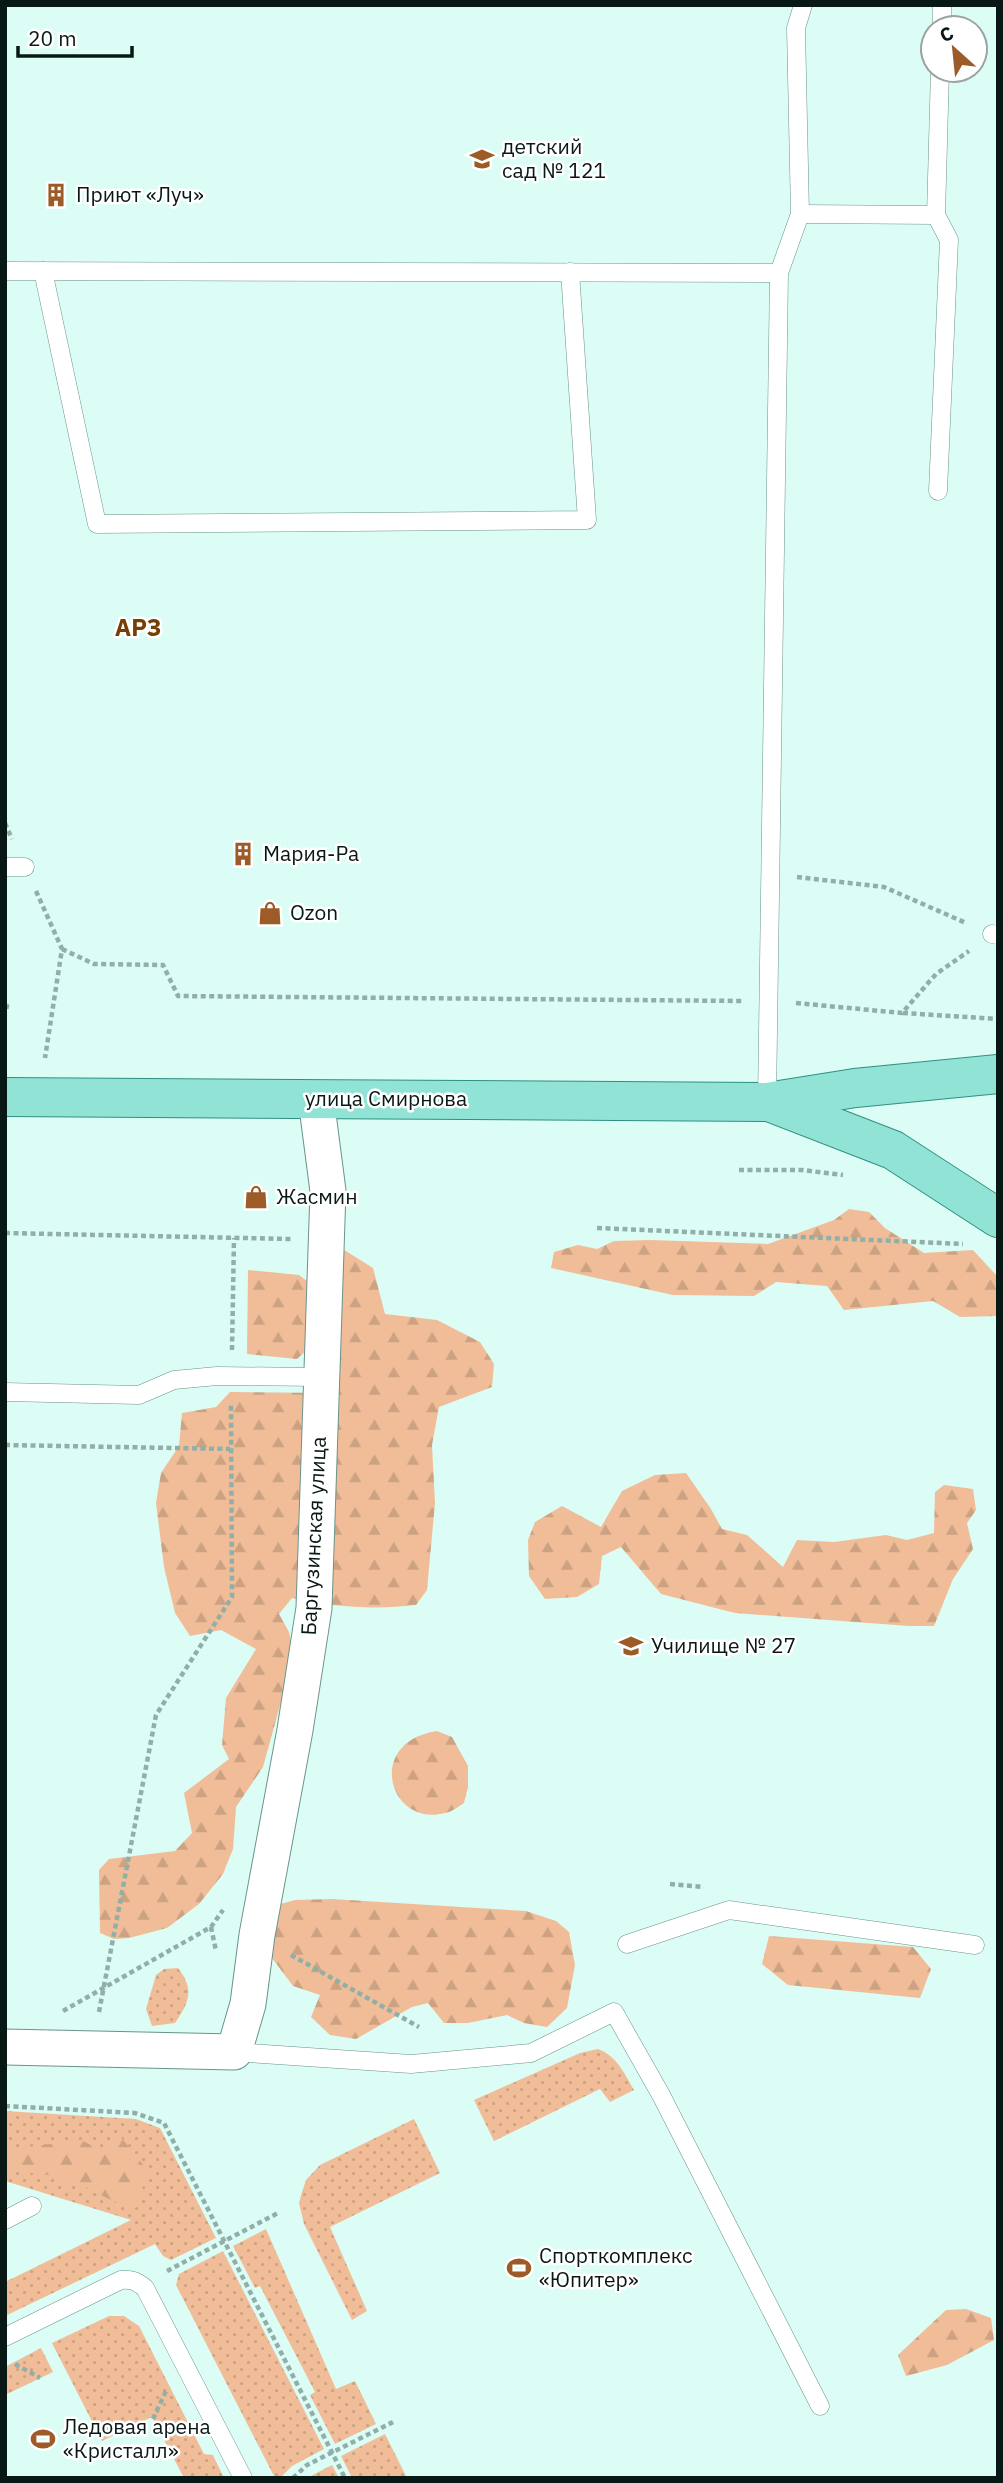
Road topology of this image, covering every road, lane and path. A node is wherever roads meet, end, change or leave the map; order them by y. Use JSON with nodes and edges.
{"nodes":[{"id":1,"x":803,"y":5,"type":"edge"},
{"id":2,"x":940,"y":84,"type":"edge"},
{"id":3,"x":800,"y":214,"type":"junction"},
{"id":4,"x":936,"y":215,"type":"junction"},
{"id":5,"x":5,"y":271,"type":"edge"},
{"id":6,"x":43,"y":271,"type":"junction"},
{"id":7,"x":570,"y":272,"type":"junction"},
{"id":8,"x":779,"y":273,"type":"junction"},
{"id":9,"x":938,"y":491,"type":"dead end"},
{"id":10,"x":5,"y":823,"type":"edge"},
{"id":11,"x":5,"y":867,"type":"edge"},
{"id":12,"x":25,"y":867,"type":"junction"},
{"id":13,"x":771,"y":873,"type":"junction"},
{"id":14,"x":995,"y":934,"type":"edge"},
{"id":15,"x":62,"y":949,"type":"junction"},
{"id":16,"x":769,"y":1001,"type":"junction"},
{"id":17,"x":902,"y":1013,"type":"junction"},
{"id":18,"x":998,"y":1019,"type":"edge"},
{"id":19,"x":998,"y":1074,"type":"edge"},
{"id":20,"x":22,"y":1097,"type":"edge"},
{"id":21,"x":316,"y":1099,"type":"junction"},
{"id":22,"x":767,"y":1102,"type":"junction"},
{"id":23,"x":739,"y":1170,"type":"dead end"},
{"id":24,"x":856,"y":1176,"type":"dead end"},
{"id":25,"x":998,"y":1218,"type":"edge"},
{"id":26,"x":597,"y":1228,"type":"dead end"},
{"id":27,"x":5,"y":1233,"type":"edge"},
{"id":28,"x":234,"y":1238,"type":"junction"},
{"id":29,"x":327,"y":1239,"type":"junction"},
{"id":30,"x":965,"y":1244,"type":"dead end"},
{"id":31,"x":232,"y":1376,"type":"junction"},
{"id":32,"x":320,"y":1377,"type":"junction"},
{"id":33,"x":5,"y":1392,"type":"edge"},
{"id":34,"x":231,"y":1417,"type":"dead end"},
{"id":35,"x":5,"y":1445,"type":"edge"},
{"id":36,"x":230,"y":1449,"type":"junction"},
{"id":37,"x":226,"y":1904,"type":"dead end"},
{"id":38,"x":257,"y":1936,"type":"junction"},
{"id":39,"x":627,"y":1944,"type":"dead end"},
{"id":40,"x":975,"y":1945,"type":"dead end"},
{"id":41,"x":103,"y":1988,"type":"junction"},
{"id":42,"x":58,"y":2014,"type":"dead end"},
{"id":43,"x":98,"y":2019,"type":"dead end"},
{"id":44,"x":419,"y":2027,"type":"dead end"},
{"id":45,"x":5,"y":2047,"type":"edge"},
{"id":46,"x":234,"y":2052,"type":"junction"},
{"id":47,"x":5,"y":2106,"type":"edge"},
{"id":48,"x":32,"y":2206,"type":"dead end"},
{"id":49,"x":278,"y":2213,"type":"dead end"},
{"id":50,"x":5,"y":2220,"type":"edge"},
{"id":51,"x":225,"y":2241,"type":"junction"},
{"id":52,"x":164,"y":2273,"type":"dead end"},
{"id":53,"x":5,"y":2337,"type":"edge"},
{"id":54,"x":21,"y":2355,"type":"dead end"},
{"id":55,"x":40,"y":2378,"type":"dead end"},
{"id":56,"x":168,"y":2384,"type":"dead end"},
{"id":57,"x":820,"y":2406,"type":"dead end"},
{"id":58,"x":153,"y":2419,"type":"dead end"},
{"id":59,"x":393,"y":2422,"type":"dead end"},
{"id":60,"x":333,"y":2453,"type":"junction"},
{"id":61,"x":243,"y":2478,"type":"edge"},
{"id":62,"x":292,"y":2478,"type":"edge"},
{"id":63,"x":345,"y":2478,"type":"edge"}],
"edges":[{"from":1,"to":3,"type":"lane"},
{"from":2,"to":4,"type":"lane"},
{"from":3,"to":4,"type":"lane"},
{"from":3,"to":8,"type":"lane"},
{"from":4,"to":9,"type":"lane"},
{"from":5,"to":6,"type":"lane"},
{"from":6,"to":7,"type":"lane"},
{"from":6,"to":7,"type":"lane"},
{"from":7,"to":8,"type":"lane"},
{"from":8,"to":13,"type":"lane"},
{"from":10,"to":12,"type":"path"},
{"from":11,"to":12,"type":"lane"},
{"from":12,"to":15,"type":"path"},
{"from":13,"to":14,"type":"path"},
{"from":13,"to":16,"type":"lane"},
{"from":14,"to":17,"type":"path"},
{"from":15,"to":16,"type":"path"},
{"from":15,"to":20,"type":"path"},
{"from":16,"to":17,"type":"path"},
{"from":16,"to":22,"type":"lane"},
{"from":17,"to":18,"type":"path"},
{"from":19,"to":22,"type":"main road","name":"улица Смирнова"},
{"from":20,"to":21,"type":"main road","name":"улица Смирнова"},
{"from":21,"to":22,"type":"main road","name":"улица Смирнова"},
{"from":21,"to":29,"type":"street","name":"Баргузинская улица"},
{"from":22,"to":25,"type":"main road","name":"улица Смирнова"},
{"from":23,"to":24,"type":"path"},
{"from":26,"to":30,"type":"path"},
{"from":27,"to":28,"type":"path"},
{"from":28,"to":29,"type":"path"},
{"from":28,"to":31,"type":"path"},
{"from":29,"to":32,"type":"street","name":"Баргузинская улица"},
{"from":31,"to":32,"type":"lane"},
{"from":31,"to":33,"type":"lane"},
{"from":32,"to":38,"type":"street","name":"Баргузинская улица"},
{"from":34,"to":36,"type":"path"},
{"from":35,"to":36,"type":"path"},
{"from":36,"to":41,"type":"path"},
{"from":37,"to":41,"type":"path"},
{"from":38,"to":44,"type":"path"},
{"from":38,"to":46,"type":"street","name":"Баргузинская улица"},
{"from":39,"to":40,"type":"lane"},
{"from":41,"to":42,"type":"path"},
{"from":41,"to":43,"type":"path"},
{"from":45,"to":46,"type":"street"},
{"from":46,"to":57,"type":"lane"},
{"from":47,"to":51,"type":"path"},
{"from":48,"to":50,"type":"lane"},
{"from":49,"to":51,"type":"path"},
{"from":51,"to":52,"type":"path"},
{"from":51,"to":60,"type":"path"},
{"from":53,"to":61,"type":"lane"},
{"from":54,"to":55,"type":"path"},
{"from":56,"to":58,"type":"path"},
{"from":59,"to":60,"type":"path"},
{"from":60,"to":62,"type":"path"},
{"from":60,"to":63,"type":"path"}]}
